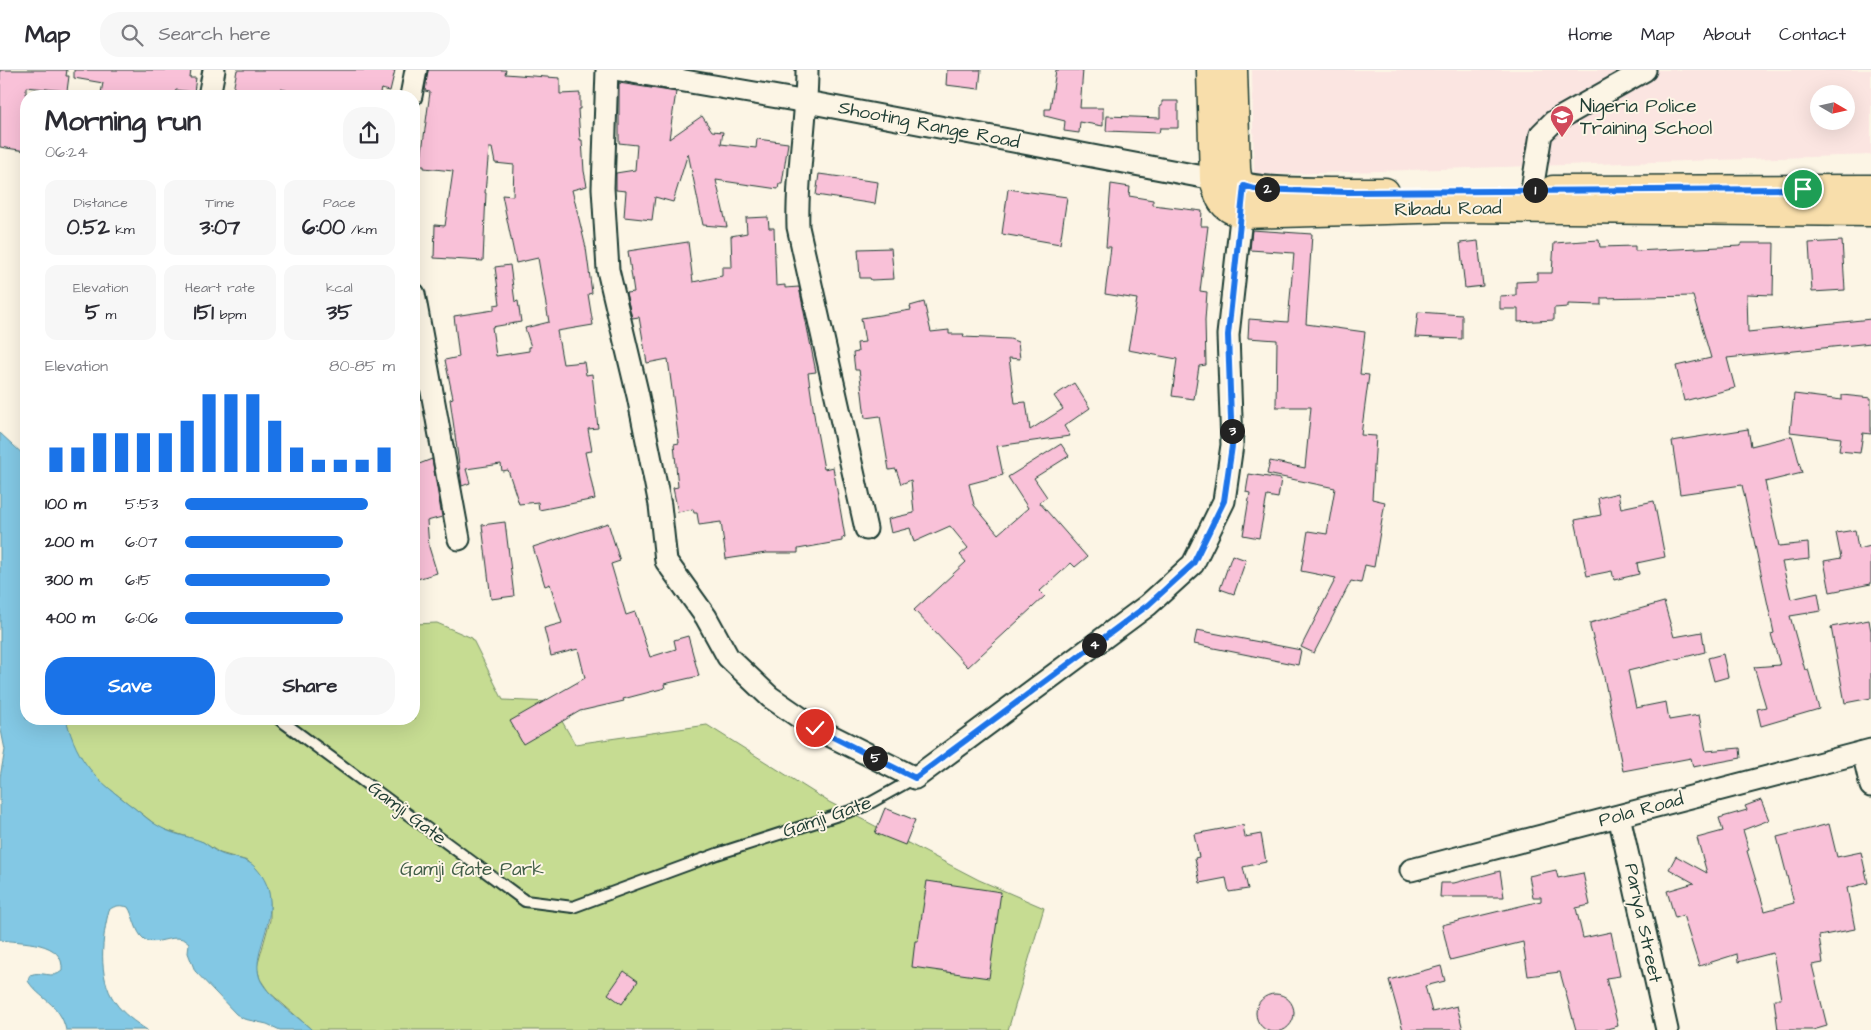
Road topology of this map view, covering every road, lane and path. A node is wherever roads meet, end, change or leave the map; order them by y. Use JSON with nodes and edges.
{"nodes":[{"id":1,"x":214,"y":70,"type":"edge"},
{"id":2,"x":416,"y":70,"type":"edge"},
{"id":3,"x":607,"y":70,"type":"edge"},
{"id":4,"x":620,"y":70,"type":"edge"},
{"id":5,"x":807,"y":70,"type":"edge"},
{"id":6,"x":1212,"y":70,"type":"edge"},
{"id":7,"x":1233,"y":70,"type":"edge"},
{"id":8,"x":1645,"y":70,"type":"edge"},
{"id":9,"x":210,"y":90,"type":"edge"},
{"id":10,"x":412,"y":90,"type":"edge"},
{"id":11,"x":807,"y":102,"type":"junction"},
{"id":12,"x":1233,"y":178,"type":"junction"},
{"id":13,"x":1871,"y":189,"type":"edge"},
{"id":14,"x":1532,"y":190,"type":"junction"},
{"id":15,"x":1871,"y":212,"type":"edge"},
{"id":16,"x":1242,"y":214,"type":"junction"},
{"id":17,"x":420,"y":327,"type":"edge"},
{"id":18,"x":866,"y":529,"type":"dead end"},
{"id":19,"x":459,"y":539,"type":"dead end"},
{"id":20,"x":287,"y":725,"type":"edge"},
{"id":21,"x":1867,"y":751,"type":"edge"},
{"id":22,"x":915,"y":778,"type":"junction"},
{"id":23,"x":1871,"y":786,"type":"edge"},
{"id":24,"x":1619,"y":816,"type":"junction"},
{"id":25,"x":1411,"y":870,"type":"dead end"},
{"id":26,"x":1666,"y":1030,"type":"edge"}],
"edges":[{"from":1,"to":9,"type":"street"},
{"from":2,"to":10,"type":"street"},
{"from":3,"to":22,"type":"street"},
{"from":4,"to":11,"type":"street","name":"Shooting Range Road"},
{"from":5,"to":11,"type":"street"},
{"from":6,"to":12,"type":"main road"},
{"from":7,"to":12,"type":"main road"},
{"from":8,"to":14,"type":"street"},
{"from":11,"to":12,"type":"street","name":"Shooting Range Road"},
{"from":11,"to":18,"type":"street"},
{"from":12,"to":14,"type":"main road"},
{"from":12,"to":16,"type":"main road"},
{"from":13,"to":14,"type":"main road"},
{"from":15,"to":16,"type":"main road","name":"Ribadu Road"},
{"from":16,"to":22,"type":"street","name":"Gamji Gate"},
{"from":17,"to":19,"type":"street"},
{"from":20,"to":22,"type":"lane","name":"Gamji Gate"},
{"from":21,"to":23,"type":"street"},
{"from":21,"to":24,"type":"street","name":"Pola Road"},
{"from":24,"to":25,"type":"street","name":"Pola Road"},
{"from":24,"to":26,"type":"street","name":"Pariya Street"}]}
